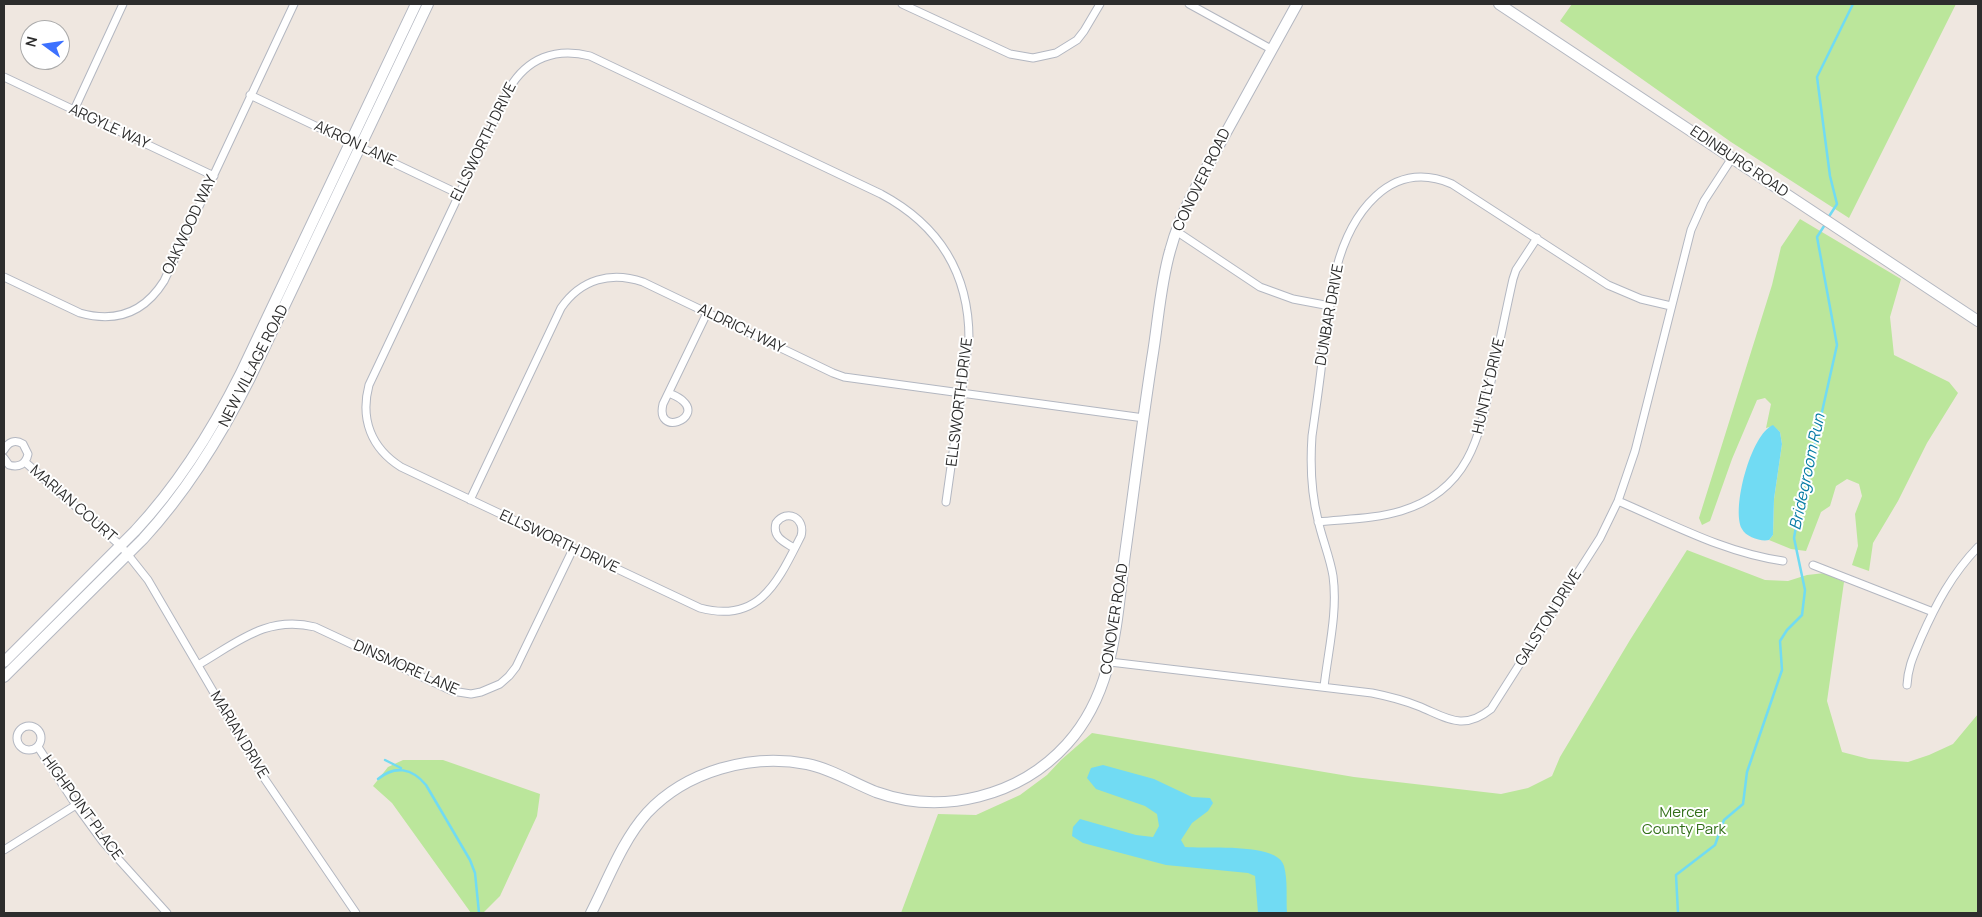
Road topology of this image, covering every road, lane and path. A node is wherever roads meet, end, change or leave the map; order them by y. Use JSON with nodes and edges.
{"nodes":[{"id":1,"x":123,"y":4,"type":"edge"},
{"id":2,"x":294,"y":4,"type":"edge"},
{"id":3,"x":416,"y":4,"type":"edge"},
{"id":4,"x":428,"y":4,"type":"edge"},
{"id":5,"x":902,"y":4,"type":"edge"},
{"id":6,"x":1100,"y":4,"type":"edge"},
{"id":7,"x":1189,"y":4,"type":"edge"},
{"id":8,"x":1297,"y":4,"type":"edge"},
{"id":9,"x":1499,"y":4,"type":"edge"},
{"id":10,"x":1271,"y":50,"type":"junction"},
{"id":11,"x":4,"y":77,"type":"edge"},
{"id":12,"x":250,"y":95,"type":"junction"},
{"id":13,"x":74,"y":110,"type":"junction"},
{"id":14,"x":354,"y":144,"type":"junction"},
{"id":15,"x":1732,"y":158,"type":"junction"},
{"id":16,"x":214,"y":176,"type":"junction"},
{"id":17,"x":459,"y":194,"type":"junction"},
{"id":18,"x":1176,"y":231,"type":"junction"},
{"id":19,"x":1537,"y":238,"type":"junction"},
{"id":20,"x":4,"y":278,"type":"edge"},
{"id":21,"x":1330,"y":306,"type":"junction"},
{"id":22,"x":1671,"y":306,"type":"junction"},
{"id":23,"x":707,"y":313,"type":"junction"},
{"id":24,"x":1978,"y":321,"type":"edge"},
{"id":25,"x":669,"y":393,"type":"dead end"},
{"id":26,"x":962,"y":393,"type":"junction"},
{"id":27,"x":1144,"y":418,"type":"junction"},
{"id":28,"x":4,"y":450,"type":"edge"},
{"id":29,"x":4,"y":458,"type":"edge"},
{"id":30,"x":25,"y":462,"type":"junction"},
{"id":31,"x":470,"y":500,"type":"junction"},
{"id":32,"x":1618,"y":501,"type":"junction"},
{"id":33,"x":946,"y":502,"type":"dead end"},
{"id":34,"x":1318,"y":522,"type":"junction"},
{"id":35,"x":1978,"y":547,"type":"edge"},
{"id":36,"x":794,"y":548,"type":"junction"},
{"id":37,"x":124,"y":549,"type":"junction"},
{"id":38,"x":573,"y":549,"type":"junction"},
{"id":39,"x":1783,"y":561,"type":"dead end"},
{"id":40,"x":1812,"y":565,"type":"dead end"},
{"id":41,"x":1933,"y":612,"type":"junction"},
{"id":42,"x":4,"y":662,"type":"edge"},
{"id":43,"x":1110,"y":662,"type":"junction"},
{"id":44,"x":198,"y":665,"type":"junction"},
{"id":45,"x":4,"y":677,"type":"edge"},
{"id":46,"x":1907,"y":685,"type":"dead end"},
{"id":47,"x":1324,"y":687,"type":"junction"},
{"id":48,"x":38,"y":747,"type":"dead end"},
{"id":49,"x":76,"y":805,"type":"junction"},
{"id":50,"x":4,"y":850,"type":"edge"},
{"id":51,"x":167,"y":913,"type":"edge"},
{"id":52,"x":356,"y":913,"type":"edge"},
{"id":53,"x":591,"y":913,"type":"edge"}],
"edges":[{"from":1,"to":13,"type":"street"},
{"from":2,"to":12,"type":"street","name":"OAKWOOD WAY"},
{"from":3,"to":14,"type":"main road","name":"NEW VILLAGE ROAD"},
{"from":4,"to":14,"type":"main road","name":"NEW VILLAGE ROAD"},
{"from":5,"to":6,"type":"street"},
{"from":7,"to":10,"type":"street"},
{"from":8,"to":10,"type":"main road","name":"CONOVER ROAD"},
{"from":9,"to":15,"type":"main road","name":"EDINBURG ROAD"},
{"from":10,"to":18,"type":"main road","name":"CONOVER ROAD"},
{"from":11,"to":13,"type":"street","name":"ARGYLE WAY"},
{"from":12,"to":14,"type":"street","name":"AKRON LANE"},
{"from":12,"to":16,"type":"street","name":"OAKWOOD WAY"},
{"from":13,"to":16,"type":"street","name":"ARGYLE WAY"},
{"from":14,"to":17,"type":"street","name":"AKRON LANE"},
{"from":14,"to":37,"type":"main road","name":"NEW VILLAGE ROAD"},
{"from":15,"to":22,"type":"street","name":"GALSTON DRIVE"},
{"from":15,"to":24,"type":"main road","name":"EDINBURG ROAD"},
{"from":16,"to":20,"type":"street","name":"OAKWOOD WAY"},
{"from":17,"to":26,"type":"street","name":"ELLSWORTH DRIVE"},
{"from":17,"to":31,"type":"street","name":"ELLSWORTH DRIVE"},
{"from":18,"to":21,"type":"street"},
{"from":18,"to":27,"type":"main road","name":"CONOVER ROAD"},
{"from":19,"to":21,"type":"street","name":"DUNBAR DRIVE"},
{"from":19,"to":22,"type":"street","name":"DUNBAR DRIVE"},
{"from":19,"to":34,"type":"street","name":"HUNTLY DRIVE"},
{"from":21,"to":34,"type":"street","name":"DUNBAR DRIVE"},
{"from":22,"to":32,"type":"street","name":"GALSTON DRIVE"},
{"from":23,"to":25,"type":"street"},
{"from":23,"to":26,"type":"street","name":"ALDRICH WAY"},
{"from":23,"to":31,"type":"street","name":"ALDRICH WAY"},
{"from":26,"to":27,"type":"street","name":"ALDRICH WAY"},
{"from":26,"to":33,"type":"street","name":"ELLSWORTH DRIVE"},
{"from":27,"to":43,"type":"main road","name":"CONOVER ROAD"},
{"from":28,"to":30,"type":"street","name":"MARIAN COURT"},
{"from":29,"to":30,"type":"street","name":"MARIAN COURT"},
{"from":30,"to":37,"type":"street","name":"MARIAN COURT"},
{"from":31,"to":38,"type":"street","name":"ELLSWORTH DRIVE"},
{"from":32,"to":39,"type":"street"},
{"from":32,"to":47,"type":"street","name":"GALSTON DRIVE"},
{"from":34,"to":47,"type":"street","name":"DUNBAR DRIVE"},
{"from":35,"to":41,"type":"street"},
{"from":36,"to":36,"type":"street","name":"ELLSWORTH DRIVE"},
{"from":36,"to":38,"type":"street","name":"ELLSWORTH DRIVE"},
{"from":37,"to":42,"type":"main road","name":"NEW VILLAGE ROAD"},
{"from":37,"to":44,"type":"street","name":"MARIAN DRIVE"},
{"from":37,"to":45,"type":"main road","name":"NEW VILLAGE ROAD"},
{"from":38,"to":44,"type":"street","name":"DINSMORE LANE"},
{"from":40,"to":41,"type":"street"},
{"from":41,"to":46,"type":"street"},
{"from":43,"to":47,"type":"street","name":"GALSTON DRIVE"},
{"from":43,"to":53,"type":"main road","name":"CONOVER ROAD"},
{"from":44,"to":52,"type":"street","name":"MARIAN DRIVE"},
{"from":48,"to":49,"type":"street","name":"HIGHPOINT PLACE"},
{"from":49,"to":50,"type":"street"},
{"from":49,"to":51,"type":"street","name":"HIGHPOINT PLACE"}]}
